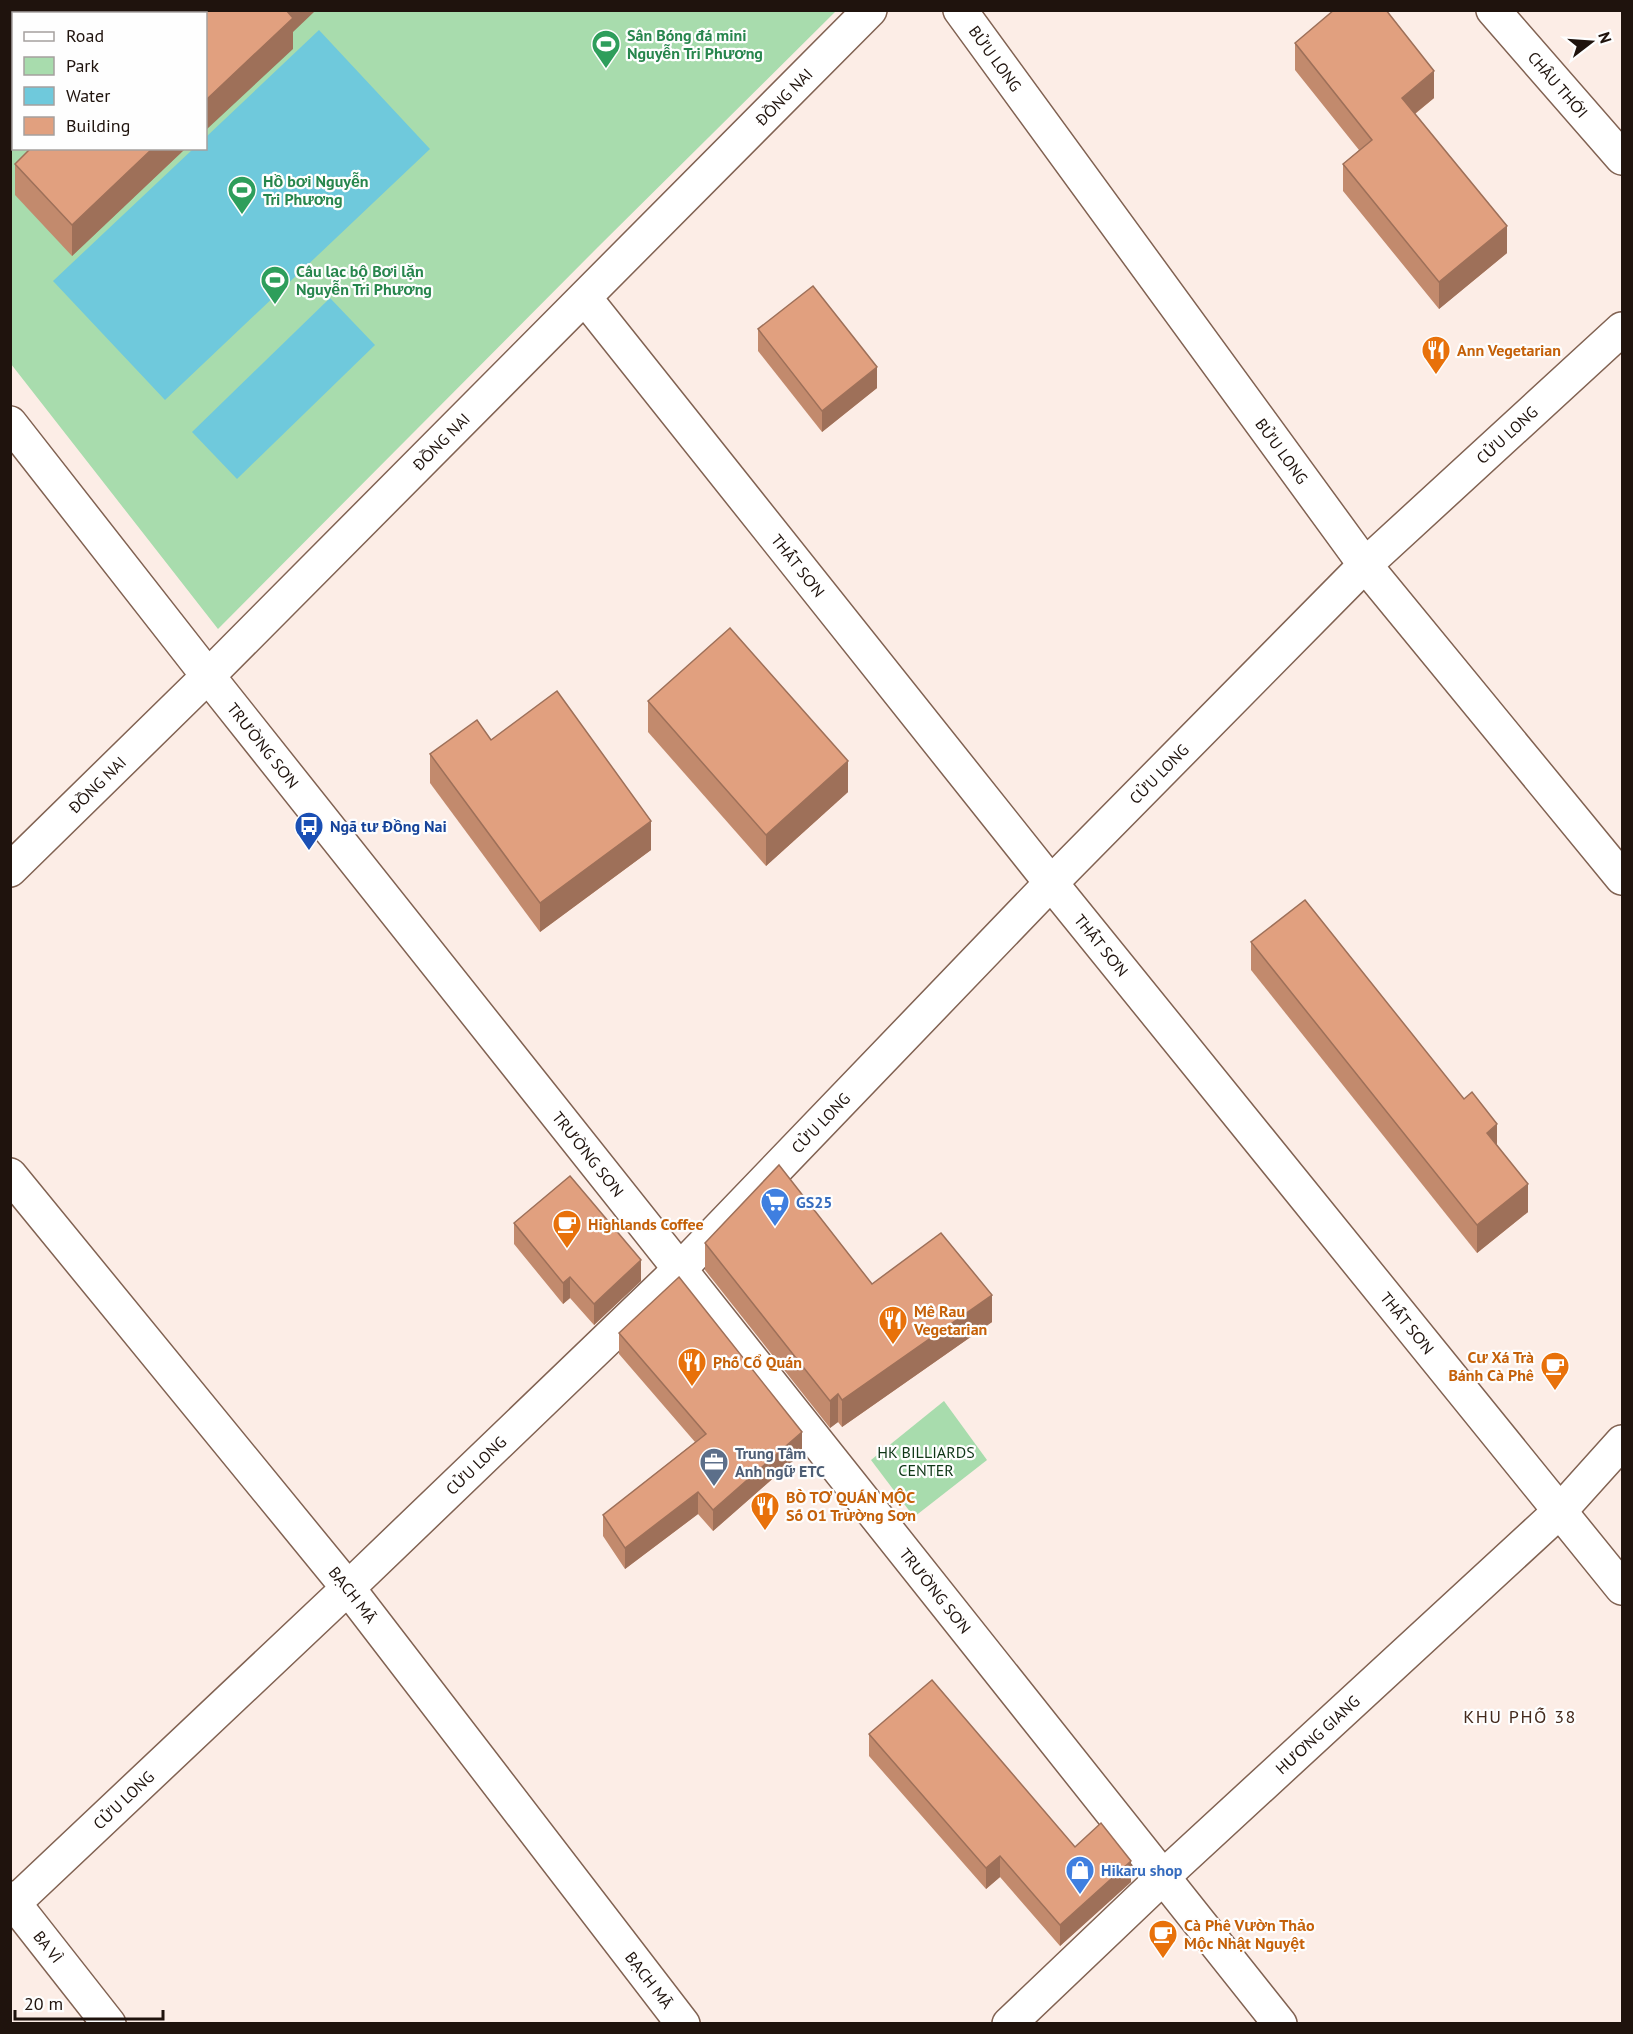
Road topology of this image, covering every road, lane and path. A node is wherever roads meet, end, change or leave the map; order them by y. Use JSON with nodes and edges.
{"nodes":[{"id":1,"x":870,"y":10,"type":"edge"},
{"id":2,"x":960,"y":10,"type":"edge"},
{"id":3,"x":1493,"y":10,"type":"edge"},
{"id":4,"x":1623,"y":158,"type":"edge"},
{"id":5,"x":585,"y":298,"type":"junction"},
{"id":6,"x":1623,"y":329,"type":"edge"},
{"id":7,"x":10,"y":423,"type":"edge"},
{"id":8,"x":1365,"y":565,"type":"junction"},
{"id":9,"x":208,"y":676,"type":"junction"},
{"id":10,"x":10,"y":870,"type":"edge"},
{"id":11,"x":1623,"y":878,"type":"edge"},
{"id":12,"x":1051,"y":882,"type":"junction"},
{"id":13,"x":10,"y":1175,"type":"edge"},
{"id":14,"x":680,"y":1269,"type":"junction"},
{"id":15,"x":1623,"y":1442,"type":"edge"},
{"id":16,"x":1560,"y":1511,"type":"junction"},
{"id":17,"x":348,"y":1588,"type":"junction"},
{"id":18,"x":1623,"y":1588,"type":"edge"},
{"id":19,"x":1164,"y":1876,"type":"junction"},
{"id":20,"x":12,"y":1902,"type":"edge"},
{"id":21,"x":109,"y":2024,"type":"edge"},
{"id":22,"x":683,"y":2024,"type":"edge"},
{"id":23,"x":1009,"y":2024,"type":"edge"},
{"id":24,"x":1280,"y":2024,"type":"edge"}],
"edges":[{"from":1,"to":5,"type":"street","name":"ĐỒNG NAI"},
{"from":2,"to":8,"type":"street","name":"BỬU LONG"},
{"from":3,"to":4,"type":"street","name":"CHÂU THỚI"},
{"from":5,"to":9,"type":"street","name":"ĐỒNG NAI"},
{"from":5,"to":12,"type":"street","name":"THẤT SƠN"},
{"from":6,"to":8,"type":"street","name":"CỬU LONG"},
{"from":7,"to":9,"type":"street","name":"TRƯỜNG SƠN"},
{"from":8,"to":11,"type":"street","name":"BỬU LONG"},
{"from":8,"to":12,"type":"street","name":"CỬU LONG"},
{"from":9,"to":10,"type":"street","name":"ĐỒNG NAI"},
{"from":9,"to":14,"type":"street","name":"TRƯỜNG SƠN"},
{"from":12,"to":14,"type":"street","name":"CỬU LONG"},
{"from":12,"to":16,"type":"street","name":"THẤT SƠN"},
{"from":13,"to":17,"type":"street","name":"BẠCH MÃ"},
{"from":14,"to":17,"type":"street","name":"CỬU LONG"},
{"from":14,"to":19,"type":"street","name":"TRƯỜNG SƠN"},
{"from":15,"to":16,"type":"street","name":"HƯƠNG GIANG"},
{"from":16,"to":18,"type":"street","name":"THẤT SƠN"},
{"from":16,"to":19,"type":"street","name":"HƯƠNG GIANG"},
{"from":17,"to":20,"type":"street","name":"CỬU LONG"},
{"from":17,"to":22,"type":"street","name":"BẠCH MÃ"},
{"from":19,"to":23,"type":"street","name":"HƯƠNG GIANG"},
{"from":19,"to":24,"type":"street","name":"TRƯỜNG SƠN"},
{"from":20,"to":21,"type":"street","name":"BA VÌ"}]}
